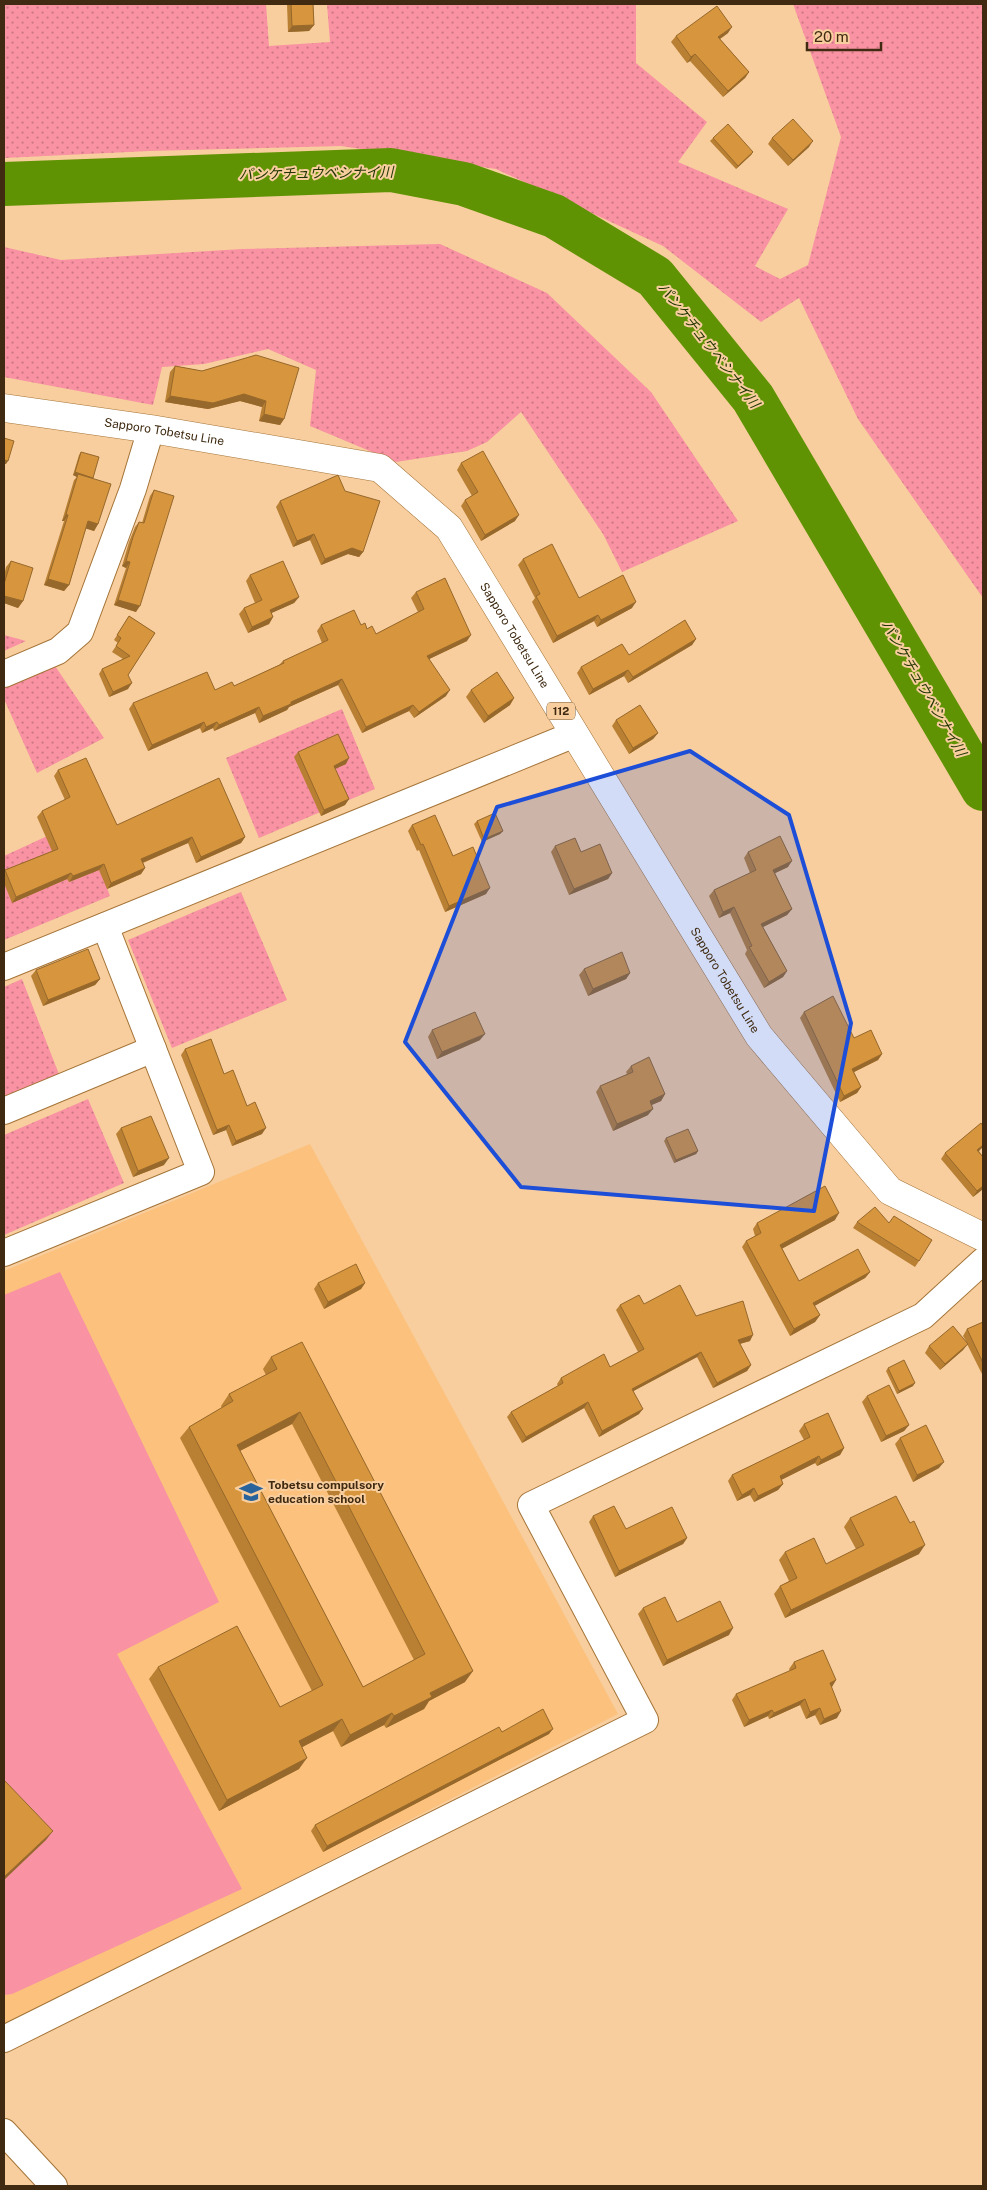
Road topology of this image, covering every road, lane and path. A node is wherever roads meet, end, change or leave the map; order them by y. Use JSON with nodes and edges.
{"nodes":[{"id":1,"x":4,"y":408,"type":"edge"},
{"id":2,"x":152,"y":429,"type":"junction"},
{"id":3,"x":4,"y":674,"type":"edge"},
{"id":4,"x":575,"y":734,"type":"junction"},
{"id":5,"x":105,"y":926,"type":"junction"},
{"id":6,"x":4,"y":967,"type":"edge"},
{"id":7,"x":153,"y":1049,"type":"junction"},
{"id":8,"x":4,"y":1111,"type":"edge"},
{"id":9,"x":983,"y":1237,"type":"edge"},
{"id":10,"x":4,"y":1253,"type":"edge"},
{"id":11,"x":983,"y":1261,"type":"edge"},
{"id":12,"x":4,"y":2039,"type":"edge"},
{"id":13,"x":4,"y":2132,"type":"edge"},
{"id":14,"x":54,"y":2186,"type":"edge"}],
"edges":[{"from":1,"to":2,"type":"main road","name":"Sapporo Tobetsu Line","number":"112"},
{"from":2,"to":3,"type":"street"},
{"from":2,"to":4,"type":"main road","name":"Sapporo Tobetsu Line","number":"112"},
{"from":4,"to":5,"type":"street"},
{"from":4,"to":9,"type":"main road","name":"Sapporo Tobetsu Line","number":"112"},
{"from":5,"to":6,"type":"street"},
{"from":5,"to":7,"type":"street"},
{"from":7,"to":8,"type":"street"},
{"from":7,"to":10,"type":"street"},
{"from":11,"to":12,"type":"street"},
{"from":13,"to":14,"type":"street"}]}
